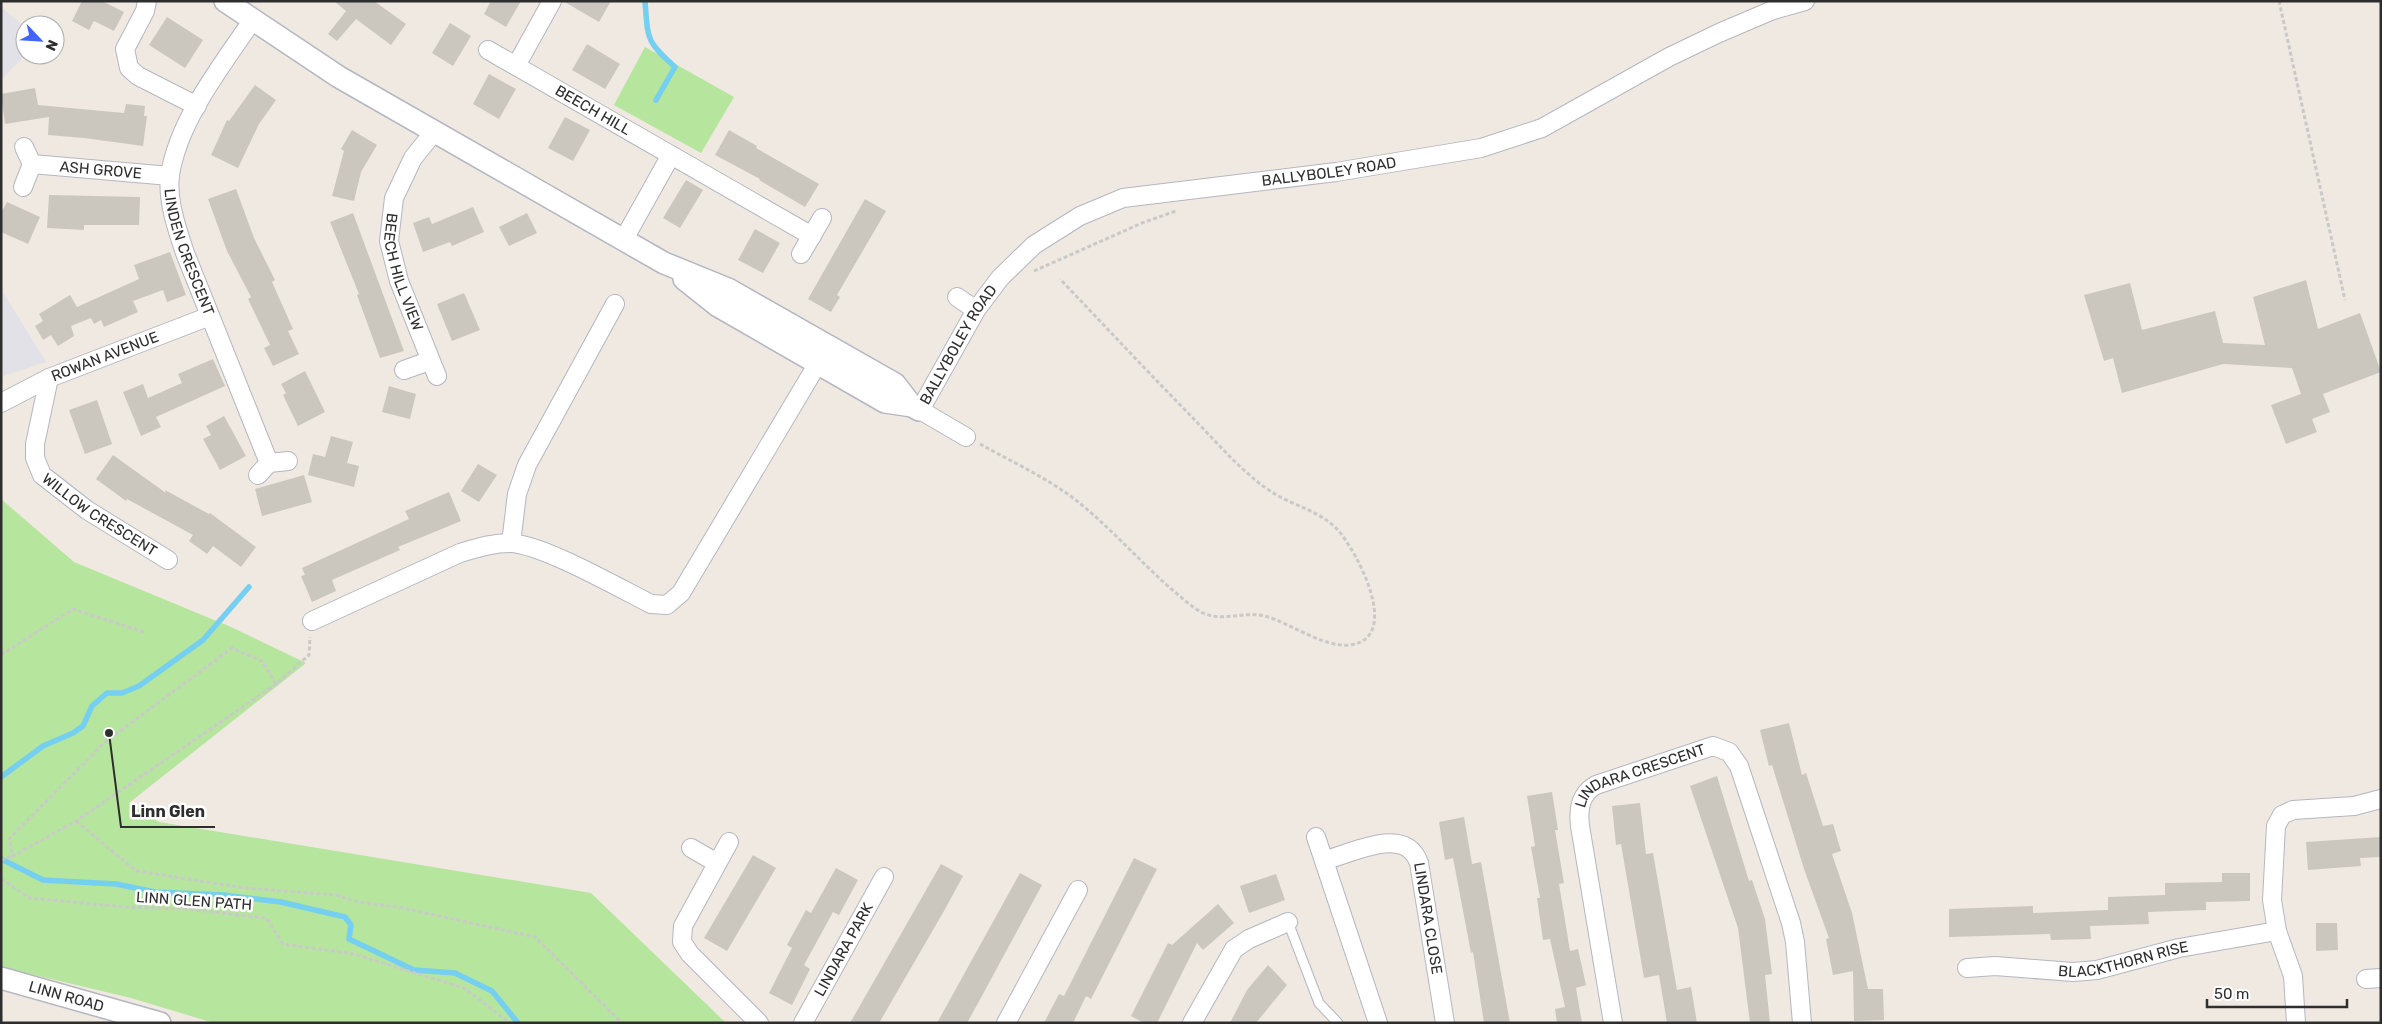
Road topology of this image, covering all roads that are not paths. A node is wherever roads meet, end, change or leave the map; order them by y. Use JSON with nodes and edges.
{"nodes":[{"id":1,"x":147,"y":1,"type":"edge"},
{"id":2,"x":225,"y":1,"type":"edge"},
{"id":3,"x":552,"y":1,"type":"edge"},
{"id":4,"x":1805,"y":1,"type":"edge"},
{"id":5,"x":252,"y":21,"type":"junction"},
{"id":6,"x":488,"y":50,"type":"dead end"},
{"id":7,"x":516,"y":66,"type":"junction"},
{"id":8,"x":197,"y":106,"type":"junction"},
{"id":9,"x":434,"y":132,"type":"junction"},
{"id":10,"x":24,"y":147,"type":"dead end"},
{"id":11,"x":670,"y":155,"type":"junction"},
{"id":12,"x":32,"y":164,"type":"junction"},
{"id":13,"x":170,"y":176,"type":"junction"},
{"id":14,"x":23,"y":187,"type":"dead end"},
{"id":15,"x":822,"y":218,"type":"dead end"},
{"id":16,"x":812,"y":236,"type":"junction"},
{"id":17,"x":624,"y":239,"type":"junction"},
{"id":18,"x":801,"y":254,"type":"dead end"},
{"id":19,"x":957,"y":297,"type":"dead end"},
{"id":20,"x":615,"y":304,"type":"dead end"},
{"id":21,"x":976,"y":310,"type":"junction"},
{"id":22,"x":210,"y":316,"type":"junction"},
{"id":23,"x":823,"y":355,"type":"junction"},
{"id":24,"x":404,"y":370,"type":"dead end"},
{"id":25,"x":49,"y":378,"type":"junction"},
{"id":26,"x":1,"y":403,"type":"edge"},
{"id":27,"x":916,"y":408,"type":"junction"},
{"id":28,"x":966,"y":437,"type":"road end"},
{"id":29,"x":288,"y":461,"type":"dead end"},
{"id":30,"x":511,"y":543,"type":"junction"},
{"id":31,"x":168,"y":560,"type":"dead end"},
{"id":32,"x":312,"y":620,"type":"road end"},
{"id":33,"x":2381,"y":799,"type":"edge"},
{"id":34,"x":1316,"y":837,"type":"dead end"},
{"id":35,"x":729,"y":842,"type":"dead end"},
{"id":36,"x":691,"y":848,"type":"dead end"},
{"id":37,"x":1324,"y":860,"type":"junction"},
{"id":38,"x":717,"y":863,"type":"junction"},
{"id":39,"x":884,"y":877,"type":"dead end"},
{"id":40,"x":1078,"y":890,"type":"dead end"},
{"id":41,"x":1288,"y":922,"type":"joint"},
{"id":42,"x":2278,"y":930,"type":"junction"},
{"id":43,"x":1967,"y":968,"type":"dead end"},
{"id":44,"x":1,"y":978,"type":"edge"},
{"id":45,"x":1440,"y":1022,"type":"edge"},
{"id":46,"x":160,"y":1023,"type":"edge"},
{"id":47,"x":759,"y":1023,"type":"edge"},
{"id":48,"x":803,"y":1023,"type":"edge"},
{"id":49,"x":1006,"y":1023,"type":"edge"},
{"id":50,"x":1192,"y":1023,"type":"edge"},
{"id":51,"x":1338,"y":1023,"type":"edge"},
{"id":52,"x":1378,"y":1023,"type":"edge"},
{"id":53,"x":1613,"y":1023,"type":"edge"},
{"id":54,"x":1802,"y":1023,"type":"edge"},
{"id":55,"x":2296,"y":1023,"type":"edge"}],
"edges":[{"from":1,"to":8,"type":"street"},
{"from":2,"to":5,"type":"street"},
{"from":3,"to":7,"type":"street"},
{"from":4,"to":21,"type":"street","name":"BALLYBOLEY ROAD"},
{"from":5,"to":8,"type":"street","name":"LINDEN CRESCENT"},
{"from":5,"to":9,"type":"street"},
{"from":6,"to":7,"type":"street","name":"BEECH HILL"},
{"from":7,"to":11,"type":"street","name":"BEECH HILL"},
{"from":8,"to":13,"type":"street","name":"LINDEN CRESCENT"},
{"from":9,"to":17,"type":"street"},
{"from":9,"to":24,"type":"street","name":"BEECH HILL VIEW"},
{"from":10,"to":12,"type":"street"},
{"from":11,"to":16,"type":"street","name":"BEECH HILL"},
{"from":11,"to":17,"type":"street"},
{"from":12,"to":13,"type":"street","name":"ASH GROVE"},
{"from":12,"to":14,"type":"street"},
{"from":13,"to":22,"type":"street","name":"LINDEN CRESCENT"},
{"from":15,"to":16,"type":"street"},
{"from":16,"to":18,"type":"street"},
{"from":17,"to":23,"type":"street"},
{"from":19,"to":21,"type":"street"},
{"from":20,"to":30,"type":"street"},
{"from":21,"to":27,"type":"street","name":"BALLYBOLEY ROAD"},
{"from":22,"to":25,"type":"street","name":"ROWAN AVENUE"},
{"from":22,"to":29,"type":"street","name":"LINDEN CRESCENT"},
{"from":23,"to":27,"type":"street"},
{"from":23,"to":30,"type":"street"},
{"from":25,"to":26,"type":"street","name":"ROWAN AVENUE"},
{"from":25,"to":31,"type":"street","name":"WILLOW CRESCENT"},
{"from":27,"to":28,"type":"street"},
{"from":30,"to":32,"type":"street"},
{"from":33,"to":42,"type":"street"},
{"from":34,"to":37,"type":"street"},
{"from":35,"to":38,"type":"street"},
{"from":36,"to":38,"type":"street"},
{"from":37,"to":45,"type":"street","name":"LINDARA CLOSE"},
{"from":37,"to":52,"type":"street"},
{"from":38,"to":47,"type":"street"},
{"from":39,"to":48,"type":"street","name":"LINDARA PARK"},
{"from":40,"to":49,"type":"street"},
{"from":41,"to":50,"type":"street"},
{"from":41,"to":51,"type":"lane"},
{"from":42,"to":43,"type":"street","name":"BLACKTHORN RISE"},
{"from":42,"to":55,"type":"street"},
{"from":44,"to":46,"type":"street","name":"LINN ROAD"},
{"from":53,"to":54,"type":"street","name":"LINDARA CRESCENT"}]}
